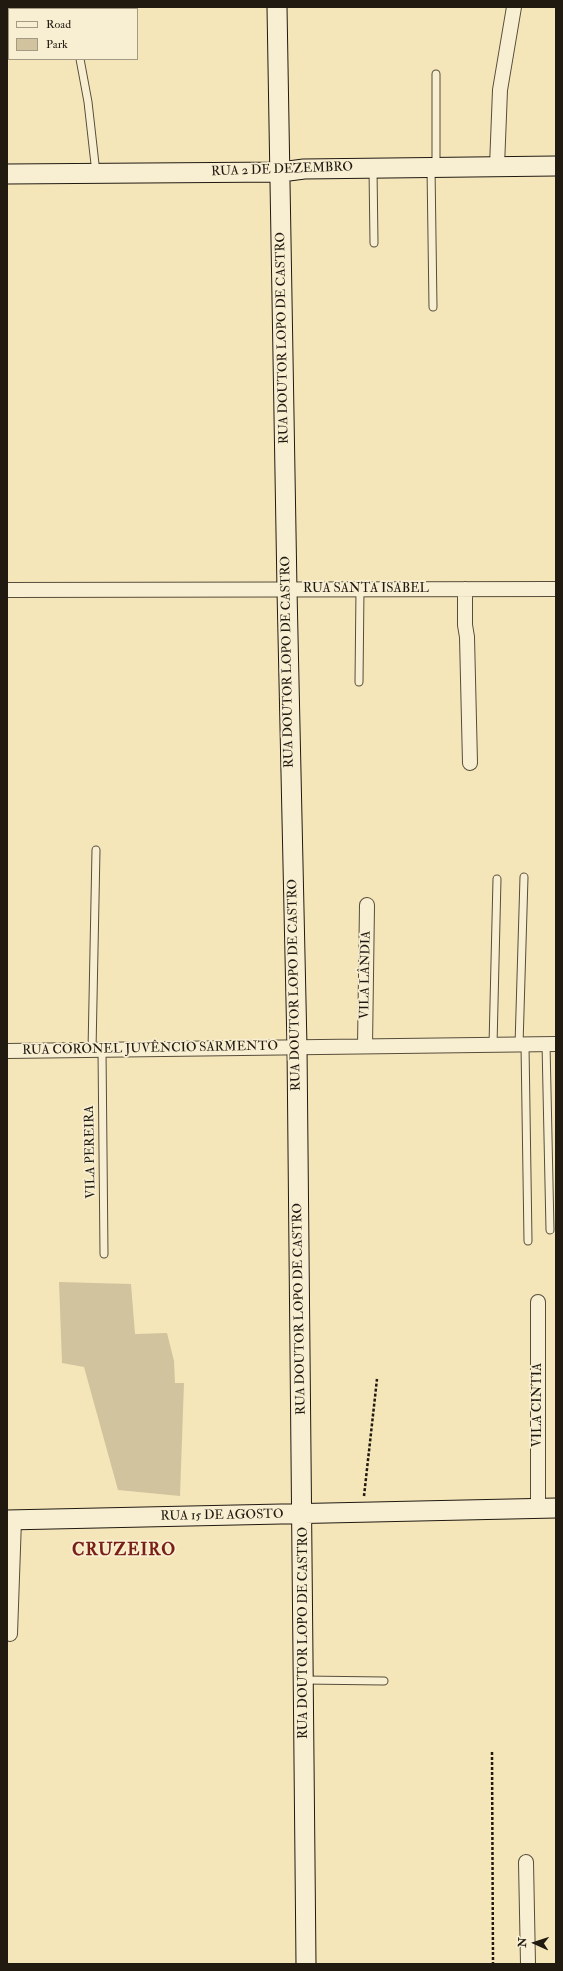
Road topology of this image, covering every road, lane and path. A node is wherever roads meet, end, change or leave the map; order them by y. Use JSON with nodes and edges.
{"nodes":[{"id":1,"x":277,"y":7,"type":"edge"},
{"id":2,"x":514,"y":7,"type":"edge"},
{"id":3,"x":80,"y":60,"type":"edge"},
{"id":4,"x":436,"y":74,"type":"dead end"},
{"id":5,"x":497,"y":166,"type":"junction"},
{"id":6,"x":556,"y":166,"type":"edge"},
{"id":7,"x":434,"y":167,"type":"junction"},
{"id":8,"x":373,"y":168,"type":"junction"},
{"id":9,"x":281,"y":172,"type":"junction"},
{"id":10,"x":7,"y":174,"type":"edge"},
{"id":11,"x":96,"y":174,"type":"junction"},
{"id":12,"x":374,"y":243,"type":"dead end"},
{"id":13,"x":433,"y":307,"type":"dead end"},
{"id":14,"x":556,"y":588,"type":"edge"},
{"id":15,"x":360,"y":589,"type":"junction"},
{"id":16,"x":465,"y":589,"type":"junction"},
{"id":17,"x":7,"y":590,"type":"edge"},
{"id":18,"x":287,"y":590,"type":"junction"},
{"id":19,"x":359,"y":682,"type":"dead end"},
{"id":20,"x":470,"y":764,"type":"dead end"},
{"id":21,"x":96,"y":850,"type":"dead end"},
{"id":22,"x":524,"y":877,"type":"dead end"},
{"id":23,"x":497,"y":879,"type":"dead end"},
{"id":24,"x":367,"y":905,"type":"dead end"},
{"id":25,"x":551,"y":1044,"type":"edge"},
{"id":26,"x":493,"y":1045,"type":"junction"},
{"id":27,"x":522,"y":1045,"type":"junction"},
{"id":28,"x":365,"y":1046,"type":"junction"},
{"id":29,"x":297,"y":1047,"type":"junction"},
{"id":30,"x":97,"y":1050,"type":"junction"},
{"id":31,"x":7,"y":1051,"type":"edge"},
{"id":32,"x":550,"y":1230,"type":"dead end"},
{"id":33,"x":528,"y":1241,"type":"dead end"},
{"id":34,"x":104,"y":1254,"type":"dead end"},
{"id":35,"x":538,"y":1302,"type":"dead end"},
{"id":36,"x":377,"y":1379,"type":"dead end"},
{"id":37,"x":547,"y":1508,"type":"edge"},
{"id":38,"x":362,"y":1512,"type":"junction"},
{"id":39,"x":302,"y":1514,"type":"junction"},
{"id":40,"x":11,"y":1520,"type":"edge"},
{"id":41,"x":10,"y":1634,"type":"dead end"},
{"id":42,"x":304,"y":1680,"type":"junction"},
{"id":43,"x":384,"y":1681,"type":"dead end"},
{"id":44,"x":492,"y":1752,"type":"dead end"},
{"id":45,"x":526,"y":1862,"type":"dead end"},
{"id":46,"x":306,"y":1964,"type":"edge"},
{"id":47,"x":493,"y":1964,"type":"edge"},
{"id":48,"x":528,"y":1964,"type":"edge"}],
"edges":[{"from":1,"to":9,"type":"main road","name":"RUA DOUTOR LOPO DE CASTRO"},
{"from":2,"to":5,"type":"street"},
{"from":3,"to":11,"type":"lane"},
{"from":4,"to":7,"type":"lane"},
{"from":5,"to":6,"type":"main road","name":"RUA 2 DE DEZEMBRO"},
{"from":5,"to":7,"type":"main road","name":"RUA 2 DE DEZEMBRO"},
{"from":7,"to":8,"type":"main road","name":"RUA 2 DE DEZEMBRO"},
{"from":7,"to":13,"type":"lane"},
{"from":8,"to":9,"type":"main road","name":"RUA 2 DE DEZEMBRO"},
{"from":8,"to":12,"type":"lane"},
{"from":9,"to":11,"type":"main road","name":"RUA 2 DE DEZEMBRO"},
{"from":9,"to":18,"type":"main road","name":"RUA DOUTOR LOPO DE CASTRO"},
{"from":10,"to":11,"type":"main road","name":"RUA 2 DE DEZEMBRO"},
{"from":14,"to":16,"type":"street","name":"RUA SANTA ISABEL"},
{"from":15,"to":16,"type":"street","name":"RUA SANTA ISABEL"},
{"from":15,"to":18,"type":"street","name":"RUA SANTA ISABEL"},
{"from":15,"to":19,"type":"lane"},
{"from":16,"to":20,"type":"street"},
{"from":17,"to":18,"type":"street","name":"RUA SANTA ISABEL"},
{"from":18,"to":29,"type":"main road","name":"RUA DOUTOR LOPO DE CASTRO"},
{"from":21,"to":30,"type":"lane","name":"VILA PEREIRA"},
{"from":22,"to":27,"type":"lane"},
{"from":23,"to":26,"type":"lane"},
{"from":24,"to":28,"type":"street","name":"VILA LÂNDIA"},
{"from":25,"to":27,"type":"street","name":"RUA CORONEL JUVÊNCIO SARMENTO"},
{"from":25,"to":32,"type":"lane"},
{"from":26,"to":27,"type":"street","name":"RUA CORONEL JUVÊNCIO SARMENTO"},
{"from":26,"to":28,"type":"street","name":"RUA CORONEL JUVÊNCIO SARMENTO"},
{"from":27,"to":33,"type":"lane"},
{"from":28,"to":29,"type":"street","name":"RUA CORONEL JUVÊNCIO SARMENTO"},
{"from":29,"to":30,"type":"street","name":"RUA CORONEL JUVÊNCIO SARMENTO"},
{"from":29,"to":39,"type":"main road","name":"RUA DOUTOR LOPO DE CASTRO"},
{"from":30,"to":31,"type":"street","name":"RUA CORONEL JUVÊNCIO SARMENTO"},
{"from":30,"to":34,"type":"lane","name":"VILA PEREIRA"},
{"from":35,"to":37,"type":"street","name":"VILA CINTIA"},
{"from":36,"to":38,"type":"path"},
{"from":37,"to":38,"type":"main road","name":"RUA 15 DE AGOSTO"},
{"from":38,"to":39,"type":"main road","name":"RUA 15 DE AGOSTO"},
{"from":39,"to":40,"type":"main road","name":"RUA 15 DE AGOSTO"},
{"from":39,"to":42,"type":"main road","name":"RUA DOUTOR LOPO DE CASTRO"},
{"from":40,"to":41,"type":"street"},
{"from":42,"to":43,"type":"lane"},
{"from":42,"to":46,"type":"main road","name":"RUA DOUTOR LOPO DE CASTRO"},
{"from":44,"to":47,"type":"path"},
{"from":45,"to":48,"type":"street"}]}
